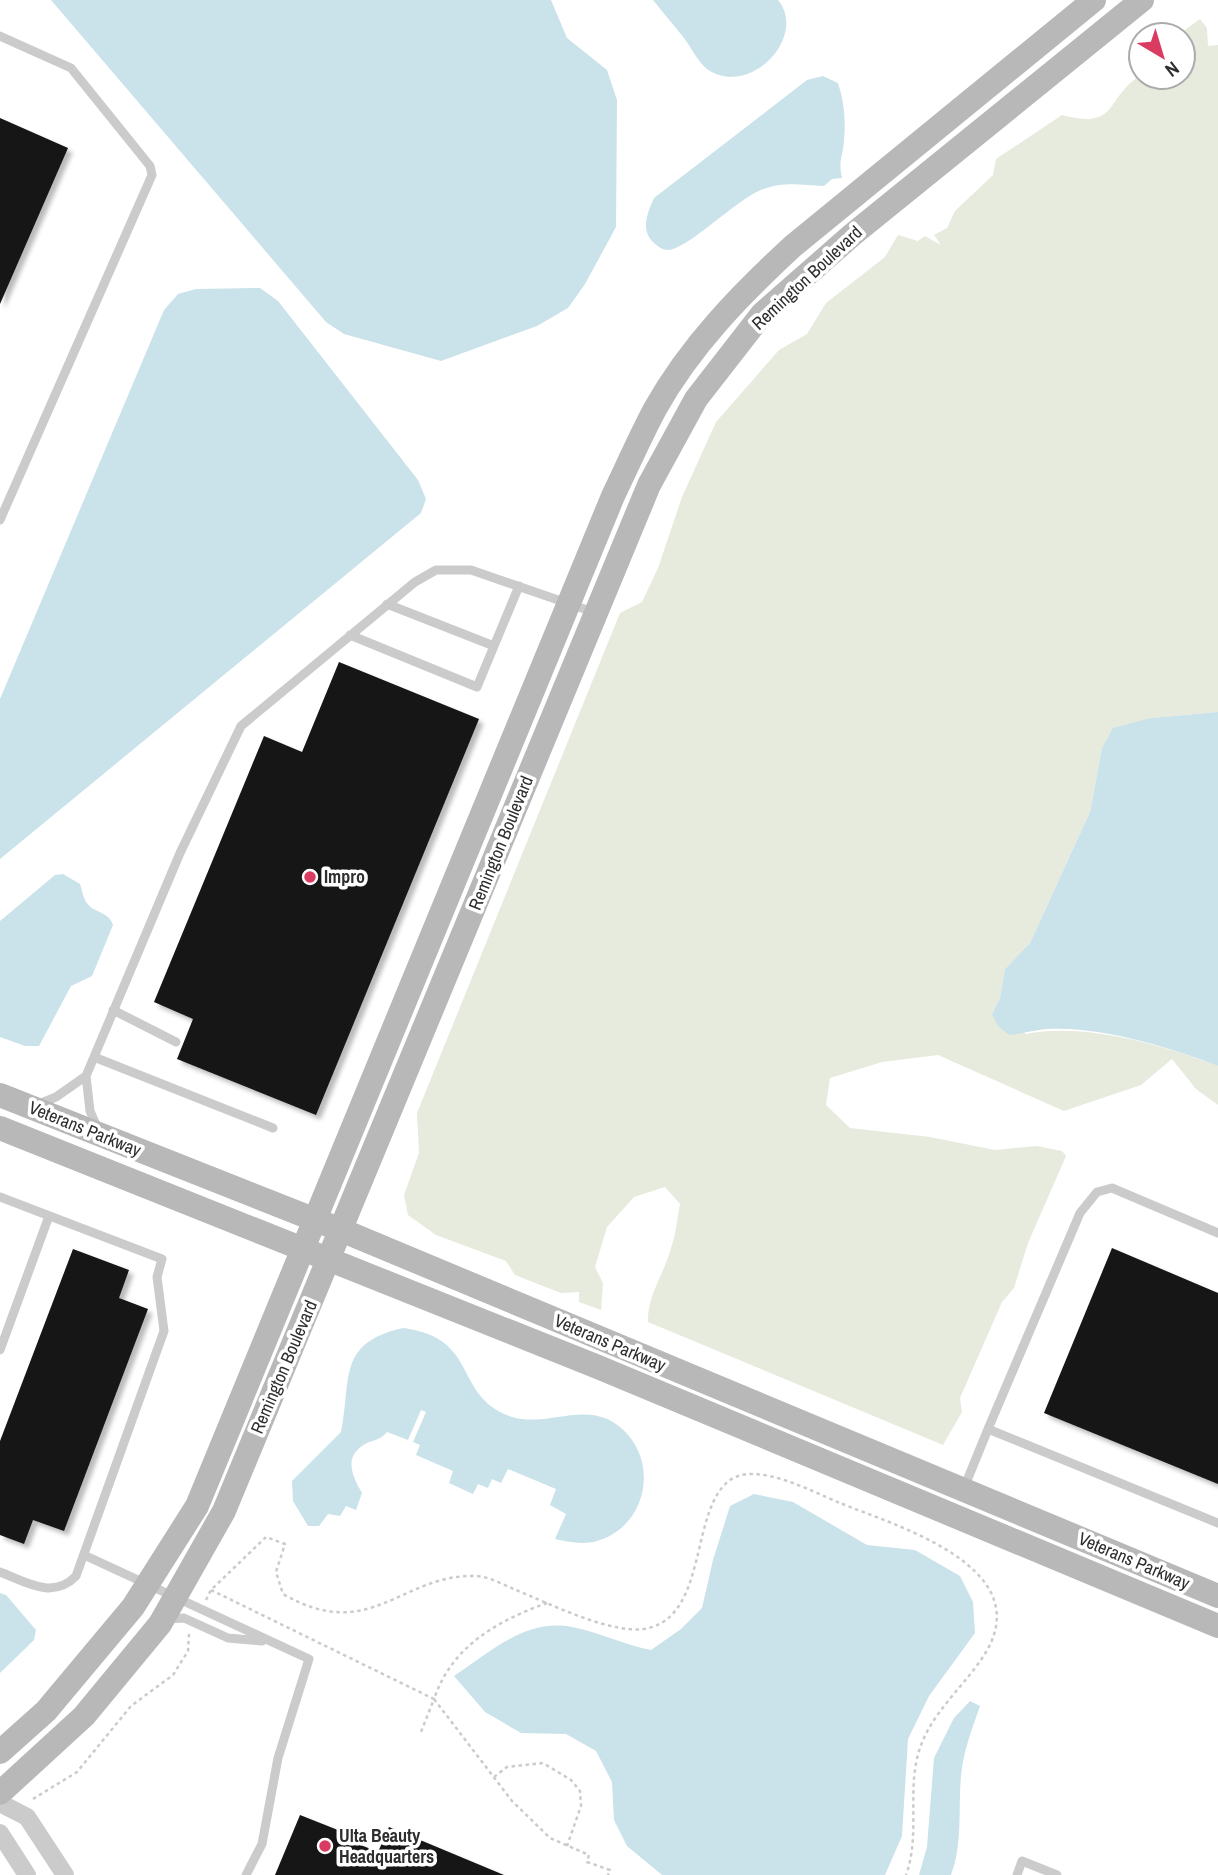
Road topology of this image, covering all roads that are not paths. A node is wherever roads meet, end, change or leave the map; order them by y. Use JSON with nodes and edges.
{"nodes":[{"id":1,"x":1094,"y":0,"type":"edge"},
{"id":2,"x":1142,"y":0,"type":"edge"},
{"id":3,"x":0,"y":36,"type":"edge"},
{"id":4,"x":0,"y":520,"type":"edge"},
{"id":5,"x":519,"y":586,"type":"junction"},
{"id":6,"x":570,"y":602,"type":"junction"},
{"id":7,"x":387,"y":604,"type":"junction"},
{"id":8,"x":596,"y":613,"type":"junction"},
{"id":9,"x":349,"y":635,"type":"junction"},
{"id":10,"x":494,"y":646,"type":"junction"},
{"id":11,"x":113,"y":1010,"type":"junction"},
{"id":12,"x":176,"y":1042,"type":"dead end"},
{"id":13,"x":93,"y":1057,"type":"junction"},
{"id":14,"x":86,"y":1076,"type":"junction"},
{"id":15,"x":0,"y":1096,"type":"edge"},
{"id":16,"x":30,"y":1108,"type":"junction"},
{"id":17,"x":0,"y":1128,"type":"edge"},
{"id":18,"x":273,"y":1128,"type":"dead end"},
{"id":19,"x":100,"y":1135,"type":"junction"},
{"id":20,"x":0,"y":1197,"type":"edge"},
{"id":21,"x":49,"y":1216,"type":"junction"},
{"id":22,"x":316,"y":1220,"type":"junction"},
{"id":23,"x":341,"y":1230,"type":"junction"},
{"id":24,"x":1218,"y":1233,"type":"edge"},
{"id":25,"x":304,"y":1248,"type":"junction"},
{"id":26,"x":329,"y":1258,"type":"junction"},
{"id":27,"x":0,"y":1350,"type":"edge"},
{"id":28,"x":988,"y":1429,"type":"junction"},
{"id":29,"x":964,"y":1490,"type":"junction"},
{"id":30,"x":1218,"y":1523,"type":"edge"},
{"id":31,"x":84,"y":1555,"type":"junction"},
{"id":32,"x":0,"y":1572,"type":"edge"},
{"id":33,"x":147,"y":1584,"type":"junction"},
{"id":34,"x":1218,"y":1596,"type":"edge"},
{"id":35,"x":175,"y":1597,"type":"junction"},
{"id":36,"x":163,"y":1620,"type":"junction"},
{"id":37,"x":1218,"y":1626,"type":"edge"},
{"id":38,"x":271,"y":1642,"type":"junction"},
{"id":39,"x":0,"y":1752,"type":"edge"},
{"id":40,"x":0,"y":1793,"type":"edge"},
{"id":41,"x":0,"y":1803,"type":"edge"},
{"id":42,"x":0,"y":1833,"type":"edge"},
{"id":43,"x":27,"y":1875,"type":"edge"},
{"id":44,"x":65,"y":1875,"type":"edge"},
{"id":45,"x":246,"y":1875,"type":"edge"},
{"id":46,"x":1017,"y":1875,"type":"edge"},
{"id":47,"x":1057,"y":1875,"type":"edge"}],
"edges":[{"from":1,"to":6,"type":"street","name":"Remington Boulevard"},
{"from":2,"to":8,"type":"street","name":"Remington Boulevard"},
{"from":3,"to":4,"type":"lane"},
{"from":5,"to":6,"type":"lane"},
{"from":5,"to":7,"type":"lane"},
{"from":5,"to":10,"type":"lane"},
{"from":6,"to":8,"type":"lane"},
{"from":6,"to":22,"type":"street","name":"Remington Boulevard"},
{"from":7,"to":9,"type":"lane"},
{"from":7,"to":10,"type":"lane"},
{"from":8,"to":23,"type":"street","name":"Remington Boulevard"},
{"from":9,"to":10,"type":"lane"},
{"from":9,"to":11,"type":"lane"},
{"from":11,"to":12,"type":"lane"},
{"from":11,"to":13,"type":"lane"},
{"from":13,"to":14,"type":"lane"},
{"from":13,"to":18,"type":"lane"},
{"from":14,"to":16,"type":"lane"},
{"from":14,"to":19,"type":"lane"},
{"from":15,"to":16,"type":"street","name":"Veterans Parkway"},
{"from":16,"to":19,"type":"street","name":"Veterans Parkway"},
{"from":17,"to":25,"type":"street","name":"Veterans Parkway"},
{"from":19,"to":22,"type":"street","name":"Veterans Parkway"},
{"from":20,"to":21,"type":"lane"},
{"from":21,"to":27,"type":"lane"},
{"from":21,"to":31,"type":"lane"},
{"from":22,"to":23,"type":"street","name":"Veterans Parkway"},
{"from":22,"to":25,"type":"street","name":"Remington Boulevard"},
{"from":23,"to":26,"type":"street","name":"Remington Boulevard"},
{"from":23,"to":29,"type":"street","name":"Veterans Parkway"},
{"from":24,"to":28,"type":"lane"},
{"from":25,"to":26,"type":"street","name":"Veterans Parkway"},
{"from":25,"to":33,"type":"street","name":"Remington Boulevard"},
{"from":26,"to":35,"type":"street","name":"Remington Boulevard"},
{"from":26,"to":37,"type":"street","name":"Veterans Parkway"},
{"from":28,"to":29,"type":"lane"},
{"from":28,"to":30,"type":"lane"},
{"from":29,"to":34,"type":"street","name":"Veterans Parkway"},
{"from":31,"to":32,"type":"lane"},
{"from":31,"to":33,"type":"lane"},
{"from":33,"to":35,"type":"lane"},
{"from":33,"to":39,"type":"street","name":"Remington Boulevard"},
{"from":35,"to":36,"type":"street","name":"Remington Boulevard"},
{"from":35,"to":38,"type":"lane"},
{"from":36,"to":38,"type":"lane"},
{"from":36,"to":40,"type":"street","name":"Remington Boulevard"},
{"from":38,"to":45,"type":"lane"},
{"from":41,"to":44,"type":"street"},
{"from":42,"to":43,"type":"street"},
{"from":46,"to":47,"type":"lane"}]}
